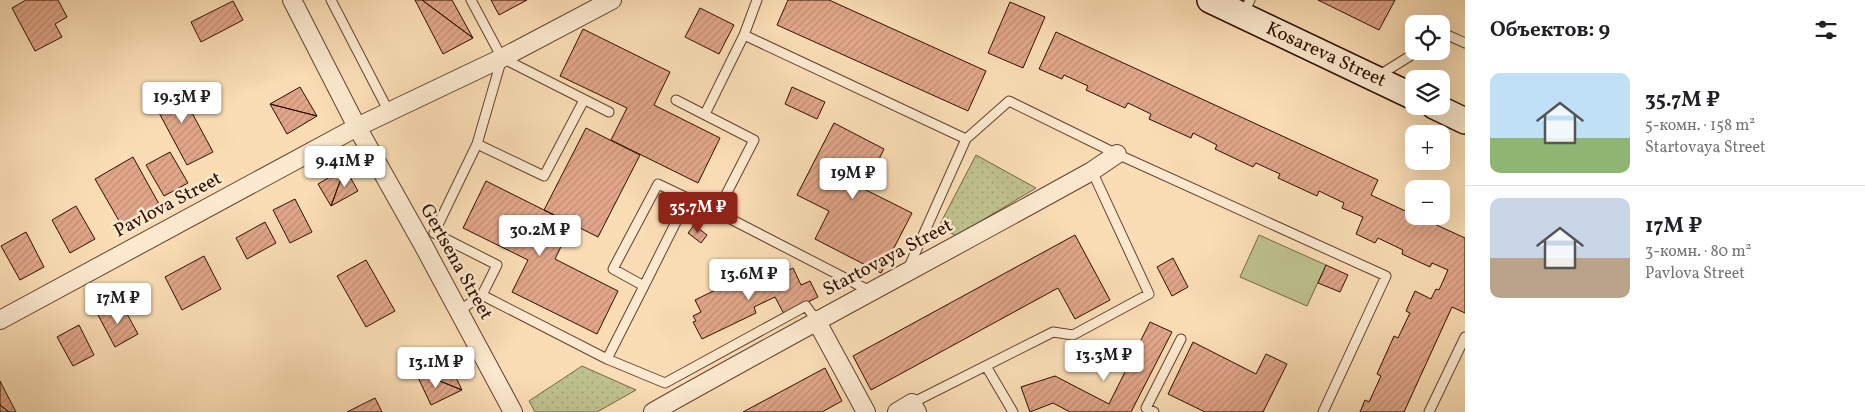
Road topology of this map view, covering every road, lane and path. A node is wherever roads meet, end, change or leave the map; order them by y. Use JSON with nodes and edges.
{"nodes":[{"id":1,"x":292,"y":0,"type":"edge"},
{"id":2,"x":330,"y":0,"type":"edge"},
{"id":3,"x":472,"y":0,"type":"edge"},
{"id":4,"x":612,"y":0,"type":"edge"},
{"id":5,"x":757,"y":0,"type":"edge"},
{"id":6,"x":1210,"y":0,"type":"edge"},
{"id":7,"x":1246,"y":8,"type":"edge"},
{"id":8,"x":744,"y":35,"type":"junction"},
{"id":9,"x":1450,"y":36,"type":"edge"},
{"id":10,"x":1465,"y":43,"type":"edge"},
{"id":11,"x":502,"y":58,"type":"junction"},
{"id":12,"x":1405,"y":59,"type":"edge"},
{"id":13,"x":1375,"y":78,"type":"junction"},
{"id":14,"x":1405,"y":93,"type":"edge"},
{"id":15,"x":584,"y":100,"type":"junction"},
{"id":16,"x":676,"y":100,"type":"dead end"},
{"id":17,"x":389,"y":112,"type":"junction"},
{"id":18,"x":609,"y":112,"type":"dead end"},
{"id":19,"x":705,"y":114,"type":"junction"},
{"id":20,"x":1450,"y":114,"type":"edge"},
{"id":21,"x":1465,"y":121,"type":"edge"},
{"id":22,"x":356,"y":127,"type":"junction"},
{"id":23,"x":966,"y":139,"type":"junction"},
{"id":24,"x":477,"y":144,"type":"junction"},
{"id":25,"x":1117,"y":154,"type":"junction"},
{"id":26,"x":1092,"y":171,"type":"junction"},
{"id":27,"x":688,"y":198,"type":"junction"},
{"id":28,"x":717,"y":212,"type":"junction"},
{"id":29,"x":427,"y":237,"type":"junction"},
{"id":30,"x":906,"y":274,"type":"junction"},
{"id":31,"x":644,"y":286,"type":"junction"},
{"id":32,"x":872,"y":292,"type":"junction"},
{"id":33,"x":482,"y":295,"type":"junction"},
{"id":34,"x":459,"y":311,"type":"junction"},
{"id":35,"x":0,"y":320,"type":"edge"},
{"id":36,"x":816,"y":320,"type":"junction"},
{"id":37,"x":1465,"y":337,"type":"edge"},
{"id":38,"x":1182,"y":339,"type":"dead end"},
{"id":39,"x":607,"y":359,"type":"junction"},
{"id":40,"x":986,"y":366,"type":"junction"},
{"id":41,"x":915,"y":407,"type":"edge"},
{"id":42,"x":513,"y":412,"type":"edge"},
{"id":43,"x":652,"y":412,"type":"edge"},
{"id":44,"x":866,"y":412,"type":"edge"},
{"id":45,"x":897,"y":412,"type":"edge"},
{"id":46,"x":1013,"y":412,"type":"edge"},
{"id":47,"x":1154,"y":412,"type":"edge"},
{"id":48,"x":1323,"y":412,"type":"edge"},
{"id":49,"x":1429,"y":412,"type":"edge"}],
"edges":[{"from":1,"to":22,"type":"street","name":"Gertsena Street"},
{"from":2,"to":17,"type":"lane"},
{"from":3,"to":11,"type":"lane"},
{"from":4,"to":11,"type":"street","name":"Pavlova Street"},
{"from":5,"to":8,"type":"lane"},
{"from":6,"to":7,"type":"street","name":"Kosareva Street"},
{"from":7,"to":13,"type":"street","name":"Kosareva Street"},
{"from":8,"to":19,"type":"lane"},
{"from":8,"to":23,"type":"lane"},
{"from":9,"to":10,"type":"lane"},
{"from":11,"to":15,"type":"lane"},
{"from":11,"to":17,"type":"street","name":"Pavlova Street"},
{"from":11,"to":24,"type":"lane"},
{"from":12,"to":13,"type":"lane"},
{"from":13,"to":14,"type":"street","name":"Kosareva Street"},
{"from":15,"to":18,"type":"lane"},
{"from":15,"to":24,"type":"lane"},
{"from":16,"to":19,"type":"lane"},
{"from":17,"to":22,"type":"street","name":"Pavlova Street"},
{"from":19,"to":28,"type":"lane"},
{"from":20,"to":21,"type":"street"},
{"from":22,"to":29,"type":"street","name":"Gertsena Street"},
{"from":22,"to":35,"type":"street","name":"Pavlova Street"},
{"from":23,"to":25,"type":"lane"},
{"from":23,"to":30,"type":"lane"},
{"from":24,"to":29,"type":"lane"},
{"from":25,"to":26,"type":"street","name":"Startovaya Street"},
{"from":25,"to":48,"type":"lane"},
{"from":26,"to":30,"type":"street","name":"Startovaya Street"},
{"from":26,"to":40,"type":"lane"},
{"from":27,"to":28,"type":"lane"},
{"from":27,"to":31,"type":"lane"},
{"from":27,"to":31,"type":"lane"},
{"from":28,"to":32,"type":"lane"},
{"from":29,"to":33,"type":"lane"},
{"from":29,"to":34,"type":"street","name":"Gertsena Street"},
{"from":30,"to":32,"type":"street","name":"Startovaya Street"},
{"from":31,"to":39,"type":"lane"},
{"from":32,"to":36,"type":"street","name":"Startovaya Street"},
{"from":33,"to":34,"type":"lane"},
{"from":33,"to":39,"type":"lane"},
{"from":34,"to":42,"type":"street","name":"Gertsena Street"},
{"from":36,"to":39,"type":"lane"},
{"from":36,"to":43,"type":"street","name":"Startovaya Street"},
{"from":36,"to":44,"type":"street"},
{"from":37,"to":49,"type":"lane"},
{"from":38,"to":47,"type":"lane"},
{"from":40,"to":41,"type":"lane"},
{"from":40,"to":46,"type":"lane"},
{"from":41,"to":45,"type":"street"}]}
